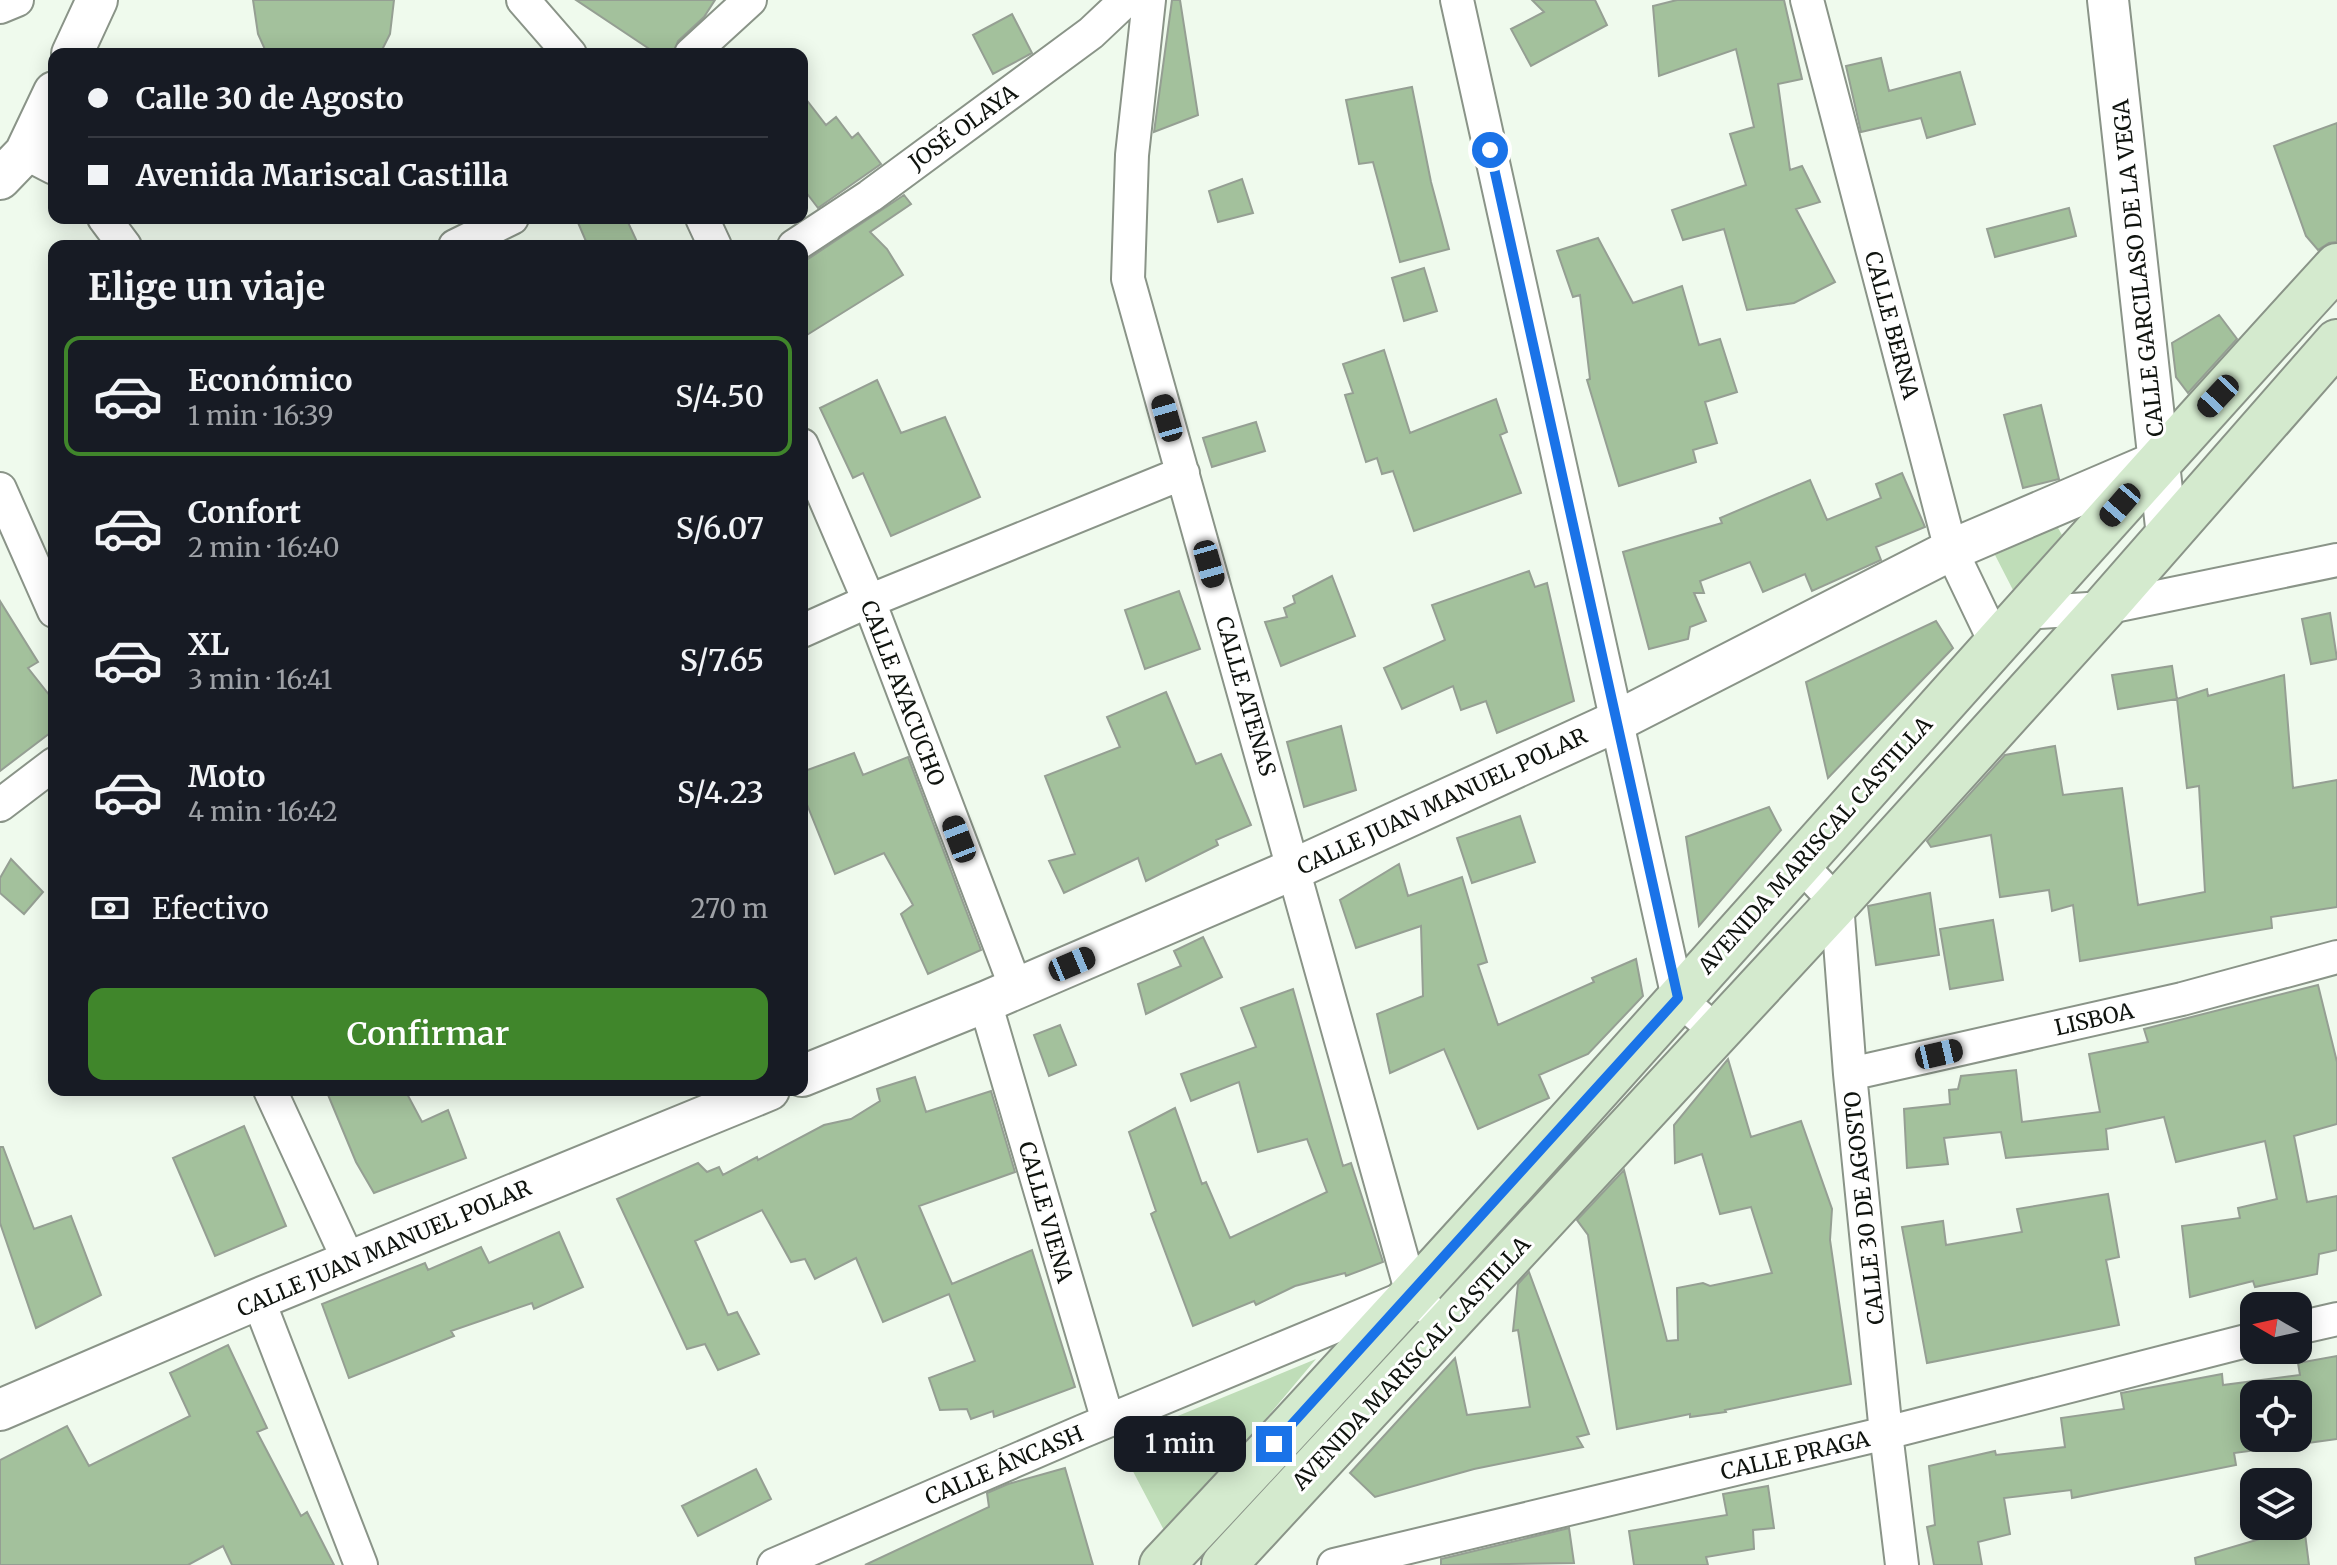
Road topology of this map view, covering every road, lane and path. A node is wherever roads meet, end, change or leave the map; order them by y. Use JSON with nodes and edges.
{"nodes":[{"id":1,"x":17,"y":0,"type":"edge"},
{"id":2,"x":97,"y":0,"type":"edge"},
{"id":3,"x":523,"y":0,"type":"edge"},
{"id":4,"x":750,"y":0,"type":"edge"},
{"id":5,"x":1126,"y":0,"type":"edge"},
{"id":6,"x":1149,"y":0,"type":"edge"},
{"id":7,"x":1457,"y":0,"type":"edge"},
{"id":8,"x":1807,"y":0,"type":"edge"},
{"id":9,"x":2108,"y":0,"type":"edge"},
{"id":10,"x":0,"y":7,"type":"edge"},
{"id":11,"x":75,"y":48,"type":"edge"},
{"id":12,"x":565,"y":48,"type":"edge"},
{"id":13,"x":698,"y":48,"type":"edge"},
{"id":14,"x":48,"y":108,"type":"edge"},
{"id":15,"x":26,"y":167,"type":"edge"},
{"id":16,"x":500,"y":224,"type":"edge"},
{"id":17,"x":467,"y":240,"type":"edge"},
{"id":18,"x":803,"y":240,"type":"edge"},
{"id":19,"x":2337,"y":266,"type":"edge"},
{"id":20,"x":2337,"y":342,"type":"edge"},
{"id":21,"x":808,"y":459,"type":"edge"},
{"id":22,"x":2159,"y":461,"type":"junction"},
{"id":23,"x":1183,"y":473,"type":"junction"},
{"id":24,"x":0,"y":489,"type":"edge"},
{"id":25,"x":2167,"y":536,"type":"junction"},
{"id":26,"x":1951,"y":550,"type":"junction"},
{"id":27,"x":2337,"y":560,"type":"edge"},
{"id":28,"x":48,"y":597,"type":"edge"},
{"id":29,"x":869,"y":601,"type":"junction"},
{"id":30,"x":2104,"y":608,"type":"junction"},
{"id":31,"x":808,"y":628,"type":"edge"},
{"id":32,"x":2010,"y":628,"type":"junction"},
{"id":33,"x":1615,"y":722,"type":"junction"},
{"id":34,"x":48,"y":769,"type":"edge"},
{"id":35,"x":0,"y":805,"type":"edge"},
{"id":36,"x":1800,"y":864,"type":"junction"},
{"id":37,"x":1294,"y":869,"type":"junction"},
{"id":38,"x":1837,"y":903,"type":"junction"},
{"id":39,"x":2337,"y":957,"type":"edge"},
{"id":40,"x":1000,"y":995,"type":"junction"},
{"id":41,"x":1678,"y":998,"type":"junction"},
{"id":42,"x":1717,"y":1032,"type":"junction"},
{"id":43,"x":808,"y":1074,"type":"edge"},
{"id":44,"x":1850,"y":1074,"type":"junction"},
{"id":45,"x":273,"y":1096,"type":"edge"},
{"id":46,"x":754,"y":1096,"type":"edge"},
{"id":47,"x":349,"y":1261,"type":"junction"},
{"id":48,"x":1412,"y":1294,"type":"junction"},
{"id":49,"x":258,"y":1299,"type":"junction"},
{"id":50,"x":2337,"y":1319,"type":"edge"},
{"id":51,"x":2312,"y":1325,"type":"edge"},
{"id":52,"x":1444,"y":1326,"type":"junction"},
{"id":53,"x":2240,"y":1343,"type":"edge"},
{"id":54,"x":0,"y":1410,"type":"edge"},
{"id":55,"x":1108,"y":1421,"type":"junction"},
{"id":56,"x":1886,"y":1433,"type":"junction"},
{"id":57,"x":1167,"y":1563,"type":"edge"},
{"id":58,"x":361,"y":1565,"type":"edge"},
{"id":59,"x":774,"y":1565,"type":"edge"},
{"id":60,"x":1224,"y":1565,"type":"edge"},
{"id":61,"x":1334,"y":1565,"type":"edge"},
{"id":62,"x":1902,"y":1565,"type":"edge"}],
"edges":[{"from":1,"to":10,"type":"street"},
{"from":2,"to":11,"type":"street"},
{"from":3,"to":12,"type":"street"},
{"from":4,"to":13,"type":"street"},
{"from":5,"to":18,"type":"street","name":"JOSÉ OLAYA"},
{"from":6,"to":23,"type":"street","name":"CALLE ATENAS"},
{"from":7,"to":33,"type":"street"},
{"from":8,"to":26,"type":"street","name":"CALLE BERNA"},
{"from":9,"to":22,"type":"street","name":"CALLE GARCILASO DE LA VEGA"},
{"from":14,"to":15,"type":"street"},
{"from":16,"to":17,"type":"street"},
{"from":19,"to":22,"type":"main road","name":"AVENIDA MARISCAL CASTILLA"},
{"from":20,"to":25,"type":"main road","name":"AVENIDA MARISCAL CASTILLA"},
{"from":21,"to":29,"type":"street","name":"CALLE AYACUCHO"},
{"from":22,"to":25,"type":"street","name":"CALLE GARCILASO DE LA VEGA"},
{"from":22,"to":26,"type":"street","name":"CALLE JUAN MANUEL POLAR"},
{"from":22,"to":32,"type":"main road","name":"AVENIDA MARISCAL CASTILLA"},
{"from":23,"to":29,"type":"street"},
{"from":23,"to":37,"type":"street","name":"CALLE ATENAS"},
{"from":24,"to":28,"type":"street"},
{"from":25,"to":30,"type":"main road","name":"AVENIDA MARISCAL CASTILLA"},
{"from":26,"to":32,"type":"street","name":"CALLE BERNA"},
{"from":26,"to":33,"type":"street","name":"CALLE JUAN MANUEL POLAR"},
{"from":27,"to":30,"type":"street"},
{"from":29,"to":31,"type":"street"},
{"from":29,"to":40,"type":"street","name":"CALLE AYACUCHO"},
{"from":30,"to":32,"type":"street"},
{"from":30,"to":38,"type":"main road","name":"AVENIDA MARISCAL CASTILLA"},
{"from":32,"to":36,"type":"main road","name":"AVENIDA MARISCAL CASTILLA"},
{"from":33,"to":37,"type":"street","name":"CALLE JUAN MANUEL POLAR"},
{"from":33,"to":41,"type":"street"},
{"from":34,"to":35,"type":"street"},
{"from":36,"to":38,"type":"street"},
{"from":36,"to":41,"type":"main road","name":"AVENIDA MARISCAL CASTILLA"},
{"from":37,"to":40,"type":"street","name":"CALLE JUAN MANUEL POLAR"},
{"from":37,"to":48,"type":"street","name":"CALLE ATENAS"},
{"from":38,"to":42,"type":"main road","name":"AVENIDA MARISCAL CASTILLA"},
{"from":38,"to":44,"type":"street","name":"CALLE 30 DE AGOSTO"},
{"from":39,"to":44,"type":"street","name":"LISBOA"},
{"from":40,"to":43,"type":"street","name":"CALLE JUAN MANUEL POLAR"},
{"from":40,"to":55,"type":"street","name":"CALLE VIENA"},
{"from":41,"to":42,"type":"street"},
{"from":41,"to":48,"type":"main road","name":"AVENIDA MARISCAL CASTILLA"},
{"from":42,"to":52,"type":"main road","name":"AVENIDA MARISCAL CASTILLA"},
{"from":44,"to":56,"type":"street","name":"CALLE 30 DE AGOSTO"},
{"from":45,"to":47,"type":"street"},
{"from":46,"to":47,"type":"street","name":"CALLE JUAN MANUEL POLAR"},
{"from":47,"to":49,"type":"street","name":"CALLE JUAN MANUEL POLAR"},
{"from":48,"to":52,"type":"street","name":"CALLE ATENAS"},
{"from":48,"to":55,"type":"street","name":"CALLE ÁNCASH"},
{"from":48,"to":57,"type":"main road","name":"AVENIDA MARISCAL CASTILLA"},
{"from":49,"to":54,"type":"street","name":"CALLE JUAN MANUEL POLAR"},
{"from":49,"to":58,"type":"street"},
{"from":50,"to":51,"type":"street"},
{"from":52,"to":60,"type":"main road","name":"AVENIDA MARISCAL CASTILLA"},
{"from":53,"to":56,"type":"street","name":"CALLE PRAGA"},
{"from":55,"to":59,"type":"street","name":"CALLE ÁNCASH"},
{"from":56,"to":61,"type":"street","name":"CALLE PRAGA"},
{"from":56,"to":62,"type":"street","name":"CALLE 30 DE AGOSTO"}]}
